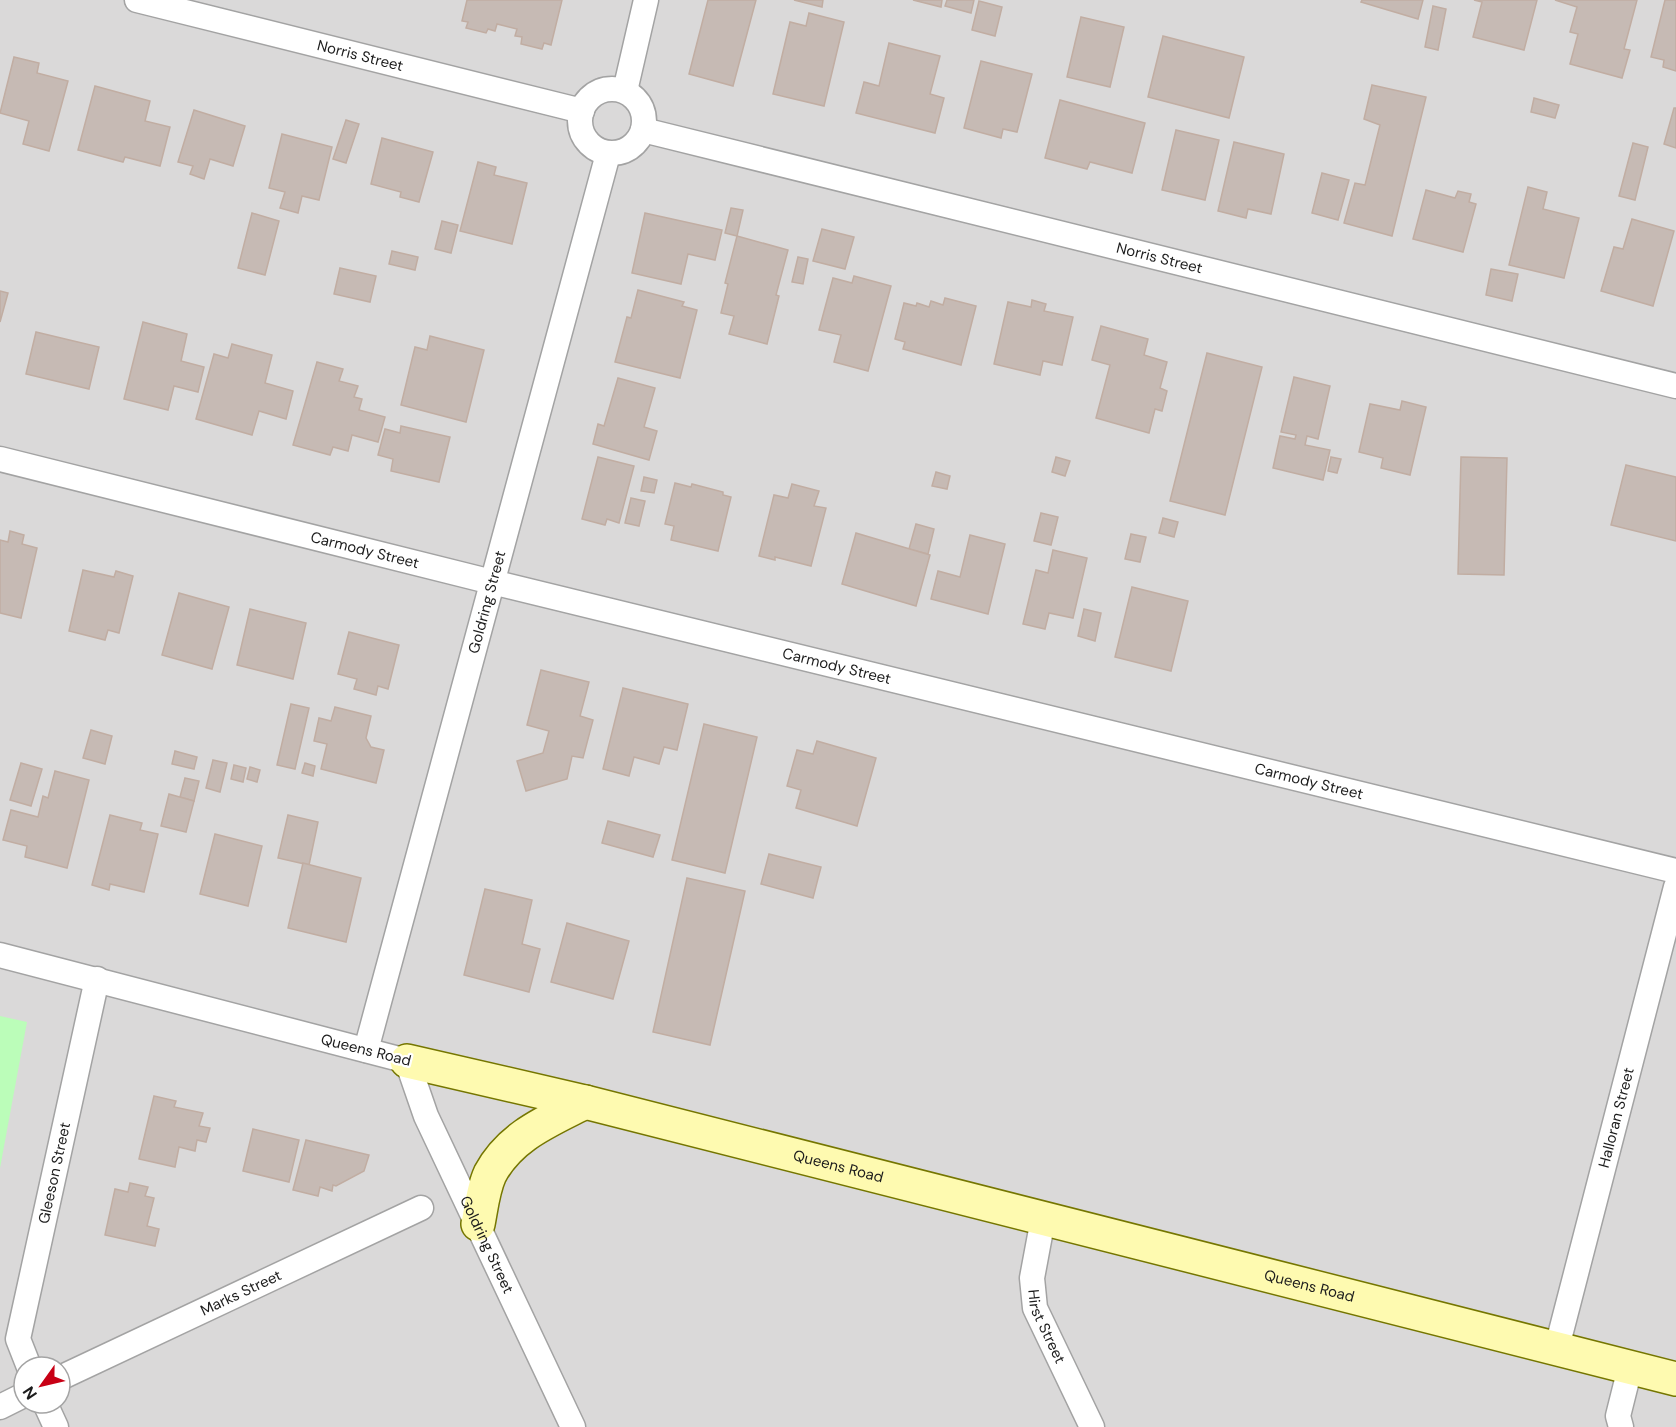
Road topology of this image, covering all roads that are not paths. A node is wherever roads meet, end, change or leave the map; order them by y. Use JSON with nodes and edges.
{"nodes":[{"id":1,"x":137,"y":0,"type":"edge"},
{"id":2,"x":646,"y":0,"type":"edge"},
{"id":3,"x":625,"y":91,"type":"junction"},
{"id":4,"x":582,"y":111,"type":"junction"},
{"id":5,"x":643,"y":130,"type":"junction"},
{"id":6,"x":608,"y":154,"type":"junction"},
{"id":7,"x":1676,"y":386,"type":"edge"},
{"id":8,"x":0,"y":459,"type":"edge"},
{"id":9,"x":492,"y":582,"type":"junction"},
{"id":10,"x":1676,"y":871,"type":"edge"},
{"id":11,"x":1676,"y":886,"type":"edge"},
{"id":12,"x":0,"y":955,"type":"edge"},
{"id":13,"x":97,"y":979,"type":"junction"},
{"id":14,"x":366,"y":1050,"type":"junction"},
{"id":15,"x":407,"y":1061,"type":"junction"},
{"id":16,"x":585,"y":1102,"type":"junction"},
{"id":17,"x":421,"y":1208,"type":"dead end"},
{"id":18,"x":1043,"y":1220,"type":"junction"},
{"id":19,"x":477,"y":1224,"type":"junction"},
{"id":20,"x":1557,"y":1347,"type":"junction"},
{"id":21,"x":24,"y":1355,"type":"edge"},
{"id":22,"x":1630,"y":1368,"type":"junction"},
{"id":23,"x":72,"y":1372,"type":"edge"},
{"id":24,"x":1676,"y":1379,"type":"edge"},
{"id":25,"x":573,"y":1427,"type":"edge"},
{"id":26,"x":1092,"y":1427,"type":"edge"},
{"id":27,"x":1621,"y":1427,"type":"edge"}],
"edges":[{"from":1,"to":4,"type":"street","name":"Norris Street"},
{"from":2,"to":3,"type":"street"},
{"from":3,"to":4,"type":"street"},
{"from":3,"to":5,"type":"street"},
{"from":4,"to":6,"type":"street"},
{"from":5,"to":6,"type":"street"},
{"from":5,"to":7,"type":"street","name":"Norris Street"},
{"from":6,"to":9,"type":"street","name":"Goldring Street"},
{"from":8,"to":9,"type":"street","name":"Carmody Street"},
{"from":9,"to":10,"type":"street","name":"Carmody Street"},
{"from":9,"to":14,"type":"street","name":"Goldring Street"},
{"from":11,"to":20,"type":"street","name":"Halloran Street"},
{"from":12,"to":13,"type":"street","name":"Queens Road"},
{"from":13,"to":14,"type":"street","name":"Queens Road"},
{"from":13,"to":21,"type":"street","name":"Gleeson Street"},
{"from":14,"to":15,"type":"street","name":"Queens Road"},
{"from":15,"to":16,"type":"street","name":"Queens Road"},
{"from":15,"to":19,"type":"street","name":"Goldring Street"},
{"from":16,"to":18,"type":"street","name":"Queens Road"},
{"from":16,"to":19,"type":"street"},
{"from":17,"to":23,"type":"street","name":"Marks Street"},
{"from":18,"to":20,"type":"street","name":"Queens Road"},
{"from":18,"to":26,"type":"street","name":"Hirst Street"},
{"from":19,"to":25,"type":"street","name":"Goldring Street"},
{"from":20,"to":22,"type":"street","name":"Queens Road"},
{"from":22,"to":24,"type":"street","name":"Queens Road"},
{"from":22,"to":27,"type":"street"}]}
